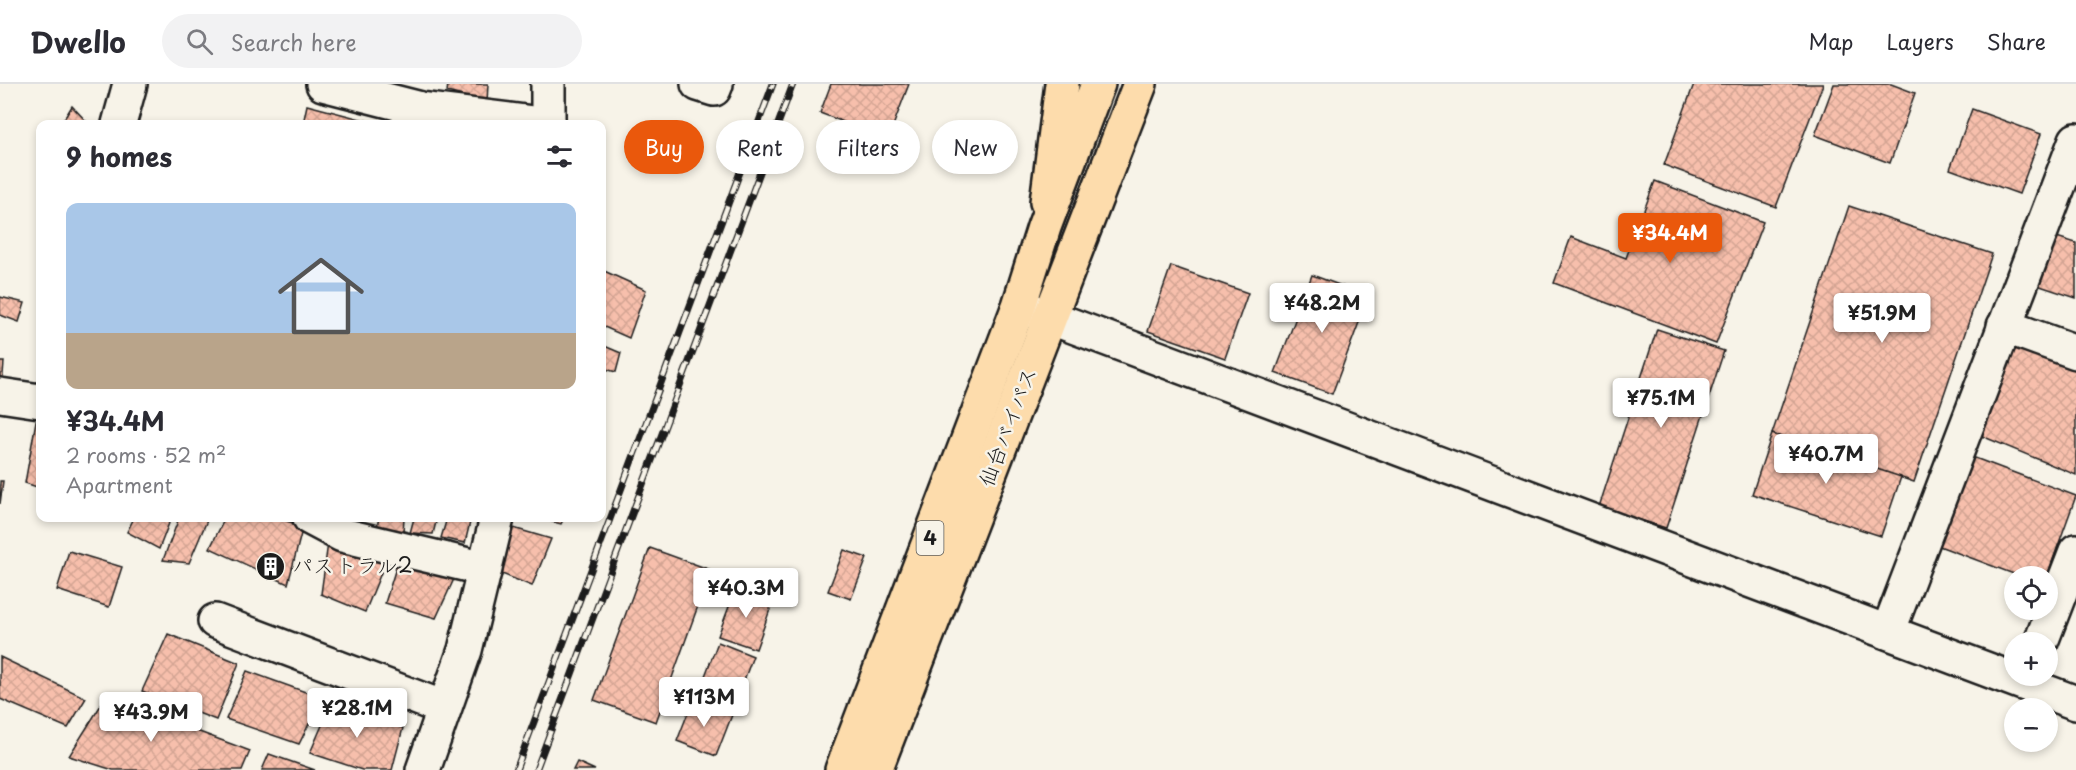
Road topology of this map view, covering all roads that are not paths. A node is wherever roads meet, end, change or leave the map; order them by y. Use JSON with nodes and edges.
{"nodes":[{"id":1,"x":130,"y":84,"type":"edge"},
{"id":2,"x":323,"y":84,"type":"edge"},
{"id":3,"x":548,"y":84,"type":"edge"},
{"id":4,"x":698,"y":84,"type":"edge"},
{"id":5,"x":716,"y":84,"type":"edge"},
{"id":6,"x":1062,"y":84,"type":"edge"},
{"id":7,"x":1098,"y":84,"type":"edge"},
{"id":8,"x":1140,"y":84,"type":"edge"},
{"id":9,"x":119,"y":120,"type":"edge"},
{"id":10,"x":509,"y":120,"type":"edge"},
{"id":11,"x":548,"y":120,"type":"edge"},
{"id":12,"x":2076,"y":140,"type":"edge"},
{"id":13,"x":1044,"y":227,"type":"junction"},
{"id":14,"x":1019,"y":306,"type":"junction"},
{"id":15,"x":1051,"y":319,"type":"junction"},
{"id":16,"x":2004,"y":326,"type":"junction"},
{"id":17,"x":2076,"y":352,"type":"edge"},
{"id":18,"x":0,"y":395,"type":"edge"},
{"id":19,"x":36,"y":400,"type":"edge"},
{"id":20,"x":318,"y":522,"type":"edge"},
{"id":21,"x":496,"y":522,"type":"edge"},
{"id":22,"x":2076,"y":551,"type":"edge"},
{"id":23,"x":485,"y":569,"type":"junction"},
{"id":24,"x":215,"y":621,"type":"dead end"},
{"id":25,"x":1888,"y":632,"type":"junction"},
{"id":26,"x":2045,"y":632,"type":"edge"},
{"id":27,"x":2004,"y":672,"type":"edge"},
{"id":28,"x":2039,"y":686,"type":"edge"},
{"id":29,"x":2076,"y":703,"type":"edge"},
{"id":30,"x":444,"y":708,"type":"junction"},
{"id":31,"x":423,"y":770,"type":"edge"},
{"id":32,"x":842,"y":770,"type":"edge"},
{"id":33,"x":874,"y":770,"type":"edge"}],
"edges":[{"from":1,"to":9,"type":"street"},
{"from":2,"to":10,"type":"street"},
{"from":3,"to":11,"type":"street"},
{"from":4,"to":5,"type":"street"},
{"from":6,"to":13,"type":"main road"},
{"from":7,"to":13,"type":"main road","name":"仙台バイパス","number":"4"},
{"from":8,"to":15,"type":"main road","name":"仙台バイパス","number":"4"},
{"from":12,"to":16,"type":"street"},
{"from":13,"to":14,"type":"main road","name":"仙台バイパス","number":"4"},
{"from":14,"to":15,"type":"street"},
{"from":14,"to":32,"type":"main road","name":"仙台バイパス","number":"4"},
{"from":15,"to":25,"type":"street"},
{"from":15,"to":33,"type":"main road","name":"仙台バイパス","number":"4"},
{"from":16,"to":17,"type":"street"},
{"from":16,"to":25,"type":"street"},
{"from":18,"to":19,"type":"street"},
{"from":20,"to":23,"type":"street"},
{"from":21,"to":23,"type":"street"},
{"from":22,"to":26,"type":"street"},
{"from":23,"to":30,"type":"street"},
{"from":24,"to":30,"type":"street"},
{"from":25,"to":27,"type":"street"},
{"from":28,"to":29,"type":"street"},
{"from":30,"to":31,"type":"street"}]}
